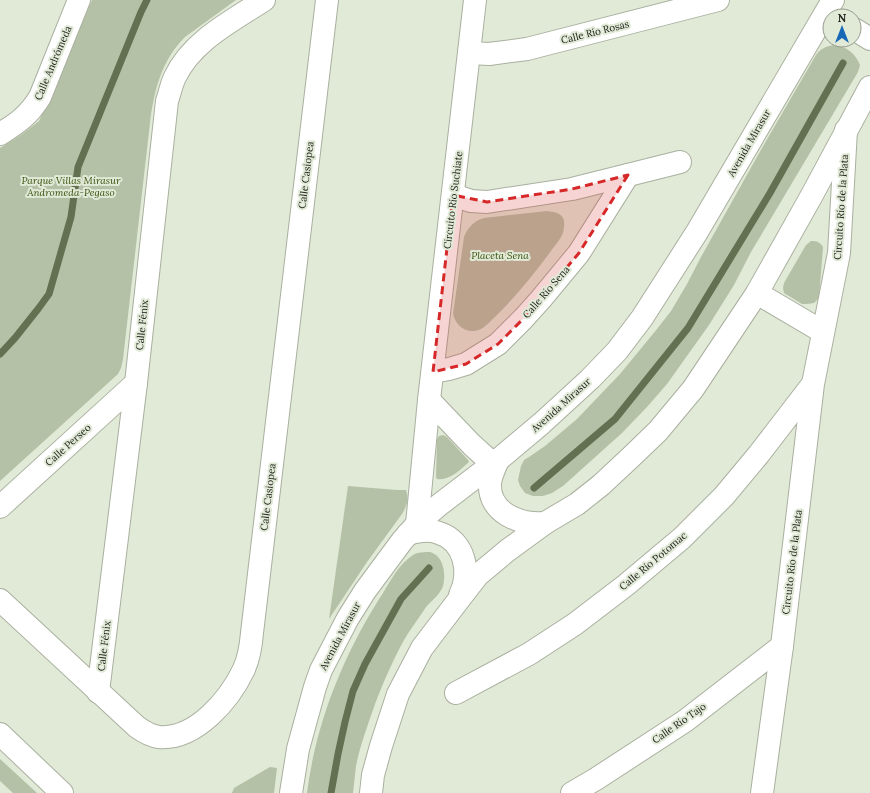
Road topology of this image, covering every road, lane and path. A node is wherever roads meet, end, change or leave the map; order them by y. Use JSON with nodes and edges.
{"nodes":[{"id":1,"x":79,"y":0,"type":"edge"},
{"id":2,"x":264,"y":0,"type":"edge"},
{"id":3,"x":327,"y":0,"type":"edge"},
{"id":4,"x":475,"y":0,"type":"edge"},
{"id":5,"x":718,"y":0,"type":"edge"},
{"id":6,"x":822,"y":23,"type":"edge"},
{"id":7,"x":470,"y":53,"type":"junction"},
{"id":8,"x":870,"y":87,"type":"edge"},
{"id":9,"x":846,"y":130,"type":"junction"},
{"id":10,"x":0,"y":134,"type":"edge"},
{"id":11,"x":680,"y":162,"type":"dead end"},
{"id":12,"x":628,"y":175,"type":"junction"},
{"id":13,"x":454,"y":195,"type":"junction"},
{"id":14,"x":757,"y":293,"type":"junction"},
{"id":15,"x":823,"y":332,"type":"junction"},
{"id":16,"x":433,"y":372,"type":"junction"},
{"id":17,"x":136,"y":383,"type":"junction"},
{"id":18,"x":812,"y":384,"type":"junction"},
{"id":19,"x":430,"y":400,"type":"junction"},
{"id":20,"x":496,"y":462,"type":"junction"},
{"id":21,"x":0,"y":507,"type":"edge"},
{"id":22,"x":545,"y":523,"type":"junction"},
{"id":23,"x":413,"y":529,"type":"junction"},
{"id":24,"x":0,"y":600,"type":"edge"},
{"id":25,"x":457,"y":602,"type":"junction"},
{"id":26,"x":782,"y":646,"type":"junction"},
{"id":27,"x":98,"y":692,"type":"junction"},
{"id":28,"x":456,"y":693,"type":"dead end"},
{"id":29,"x":0,"y":734,"type":"edge"},
{"id":30,"x":62,"y":793,"type":"edge"},
{"id":31,"x":291,"y":793,"type":"edge"},
{"id":32,"x":371,"y":793,"type":"edge"},
{"id":33,"x":572,"y":793,"type":"edge"},
{"id":34,"x":762,"y":793,"type":"edge"}],
"edges":[{"from":1,"to":10,"type":"street","name":"Calle Andrómeda"},
{"from":2,"to":17,"type":"street","name":"Calle Fénix"},
{"from":3,"to":27,"type":"street","name":"Calle Casiopea"},
{"from":4,"to":7,"type":"street","name":"Circuito Río Suchiate"},
{"from":5,"to":7,"type":"street","name":"Calle Río Rosas"},
{"from":6,"to":20,"type":"street","name":"Avenida Mirasur"},
{"from":7,"to":13,"type":"street","name":"Circuito Río Suchiate"},
{"from":8,"to":9,"type":"street"},
{"from":9,"to":14,"type":"street"},
{"from":9,"to":15,"type":"street","name":"Circuito Río de la Plata"},
{"from":11,"to":12,"type":"street"},
{"from":12,"to":13,"type":"street"},
{"from":12,"to":16,"type":"street","name":"Calle Río Sena"},
{"from":13,"to":16,"type":"street","name":"Circuito Río Suchiate"},
{"from":14,"to":15,"type":"street"},
{"from":14,"to":22,"type":"street"},
{"from":15,"to":18,"type":"street","name":"Circuito Río de la Plata"},
{"from":16,"to":19,"type":"street","name":"Circuito Río Suchiate"},
{"from":17,"to":21,"type":"street","name":"Calle Perseo"},
{"from":17,"to":27,"type":"street","name":"Calle Fénix"},
{"from":18,"to":26,"type":"street","name":"Circuito Río de la Plata"},
{"from":18,"to":28,"type":"street","name":"Calle Río Potomac"},
{"from":19,"to":20,"type":"street"},
{"from":19,"to":23,"type":"street","name":"Circuito Río Suchiate"},
{"from":20,"to":22,"type":"street"},
{"from":20,"to":23,"type":"street","name":"Avenida Mirasur"},
{"from":22,"to":25,"type":"street"},
{"from":23,"to":25,"type":"street"},
{"from":23,"to":31,"type":"street","name":"Avenida Mirasur"},
{"from":24,"to":27,"type":"street","name":"Calle Casiopea"},
{"from":25,"to":32,"type":"street"},
{"from":26,"to":33,"type":"street","name":"Calle Río Tajo"},
{"from":26,"to":34,"type":"street","name":"Circuito Río de la Plata"},
{"from":29,"to":30,"type":"street"}]}
